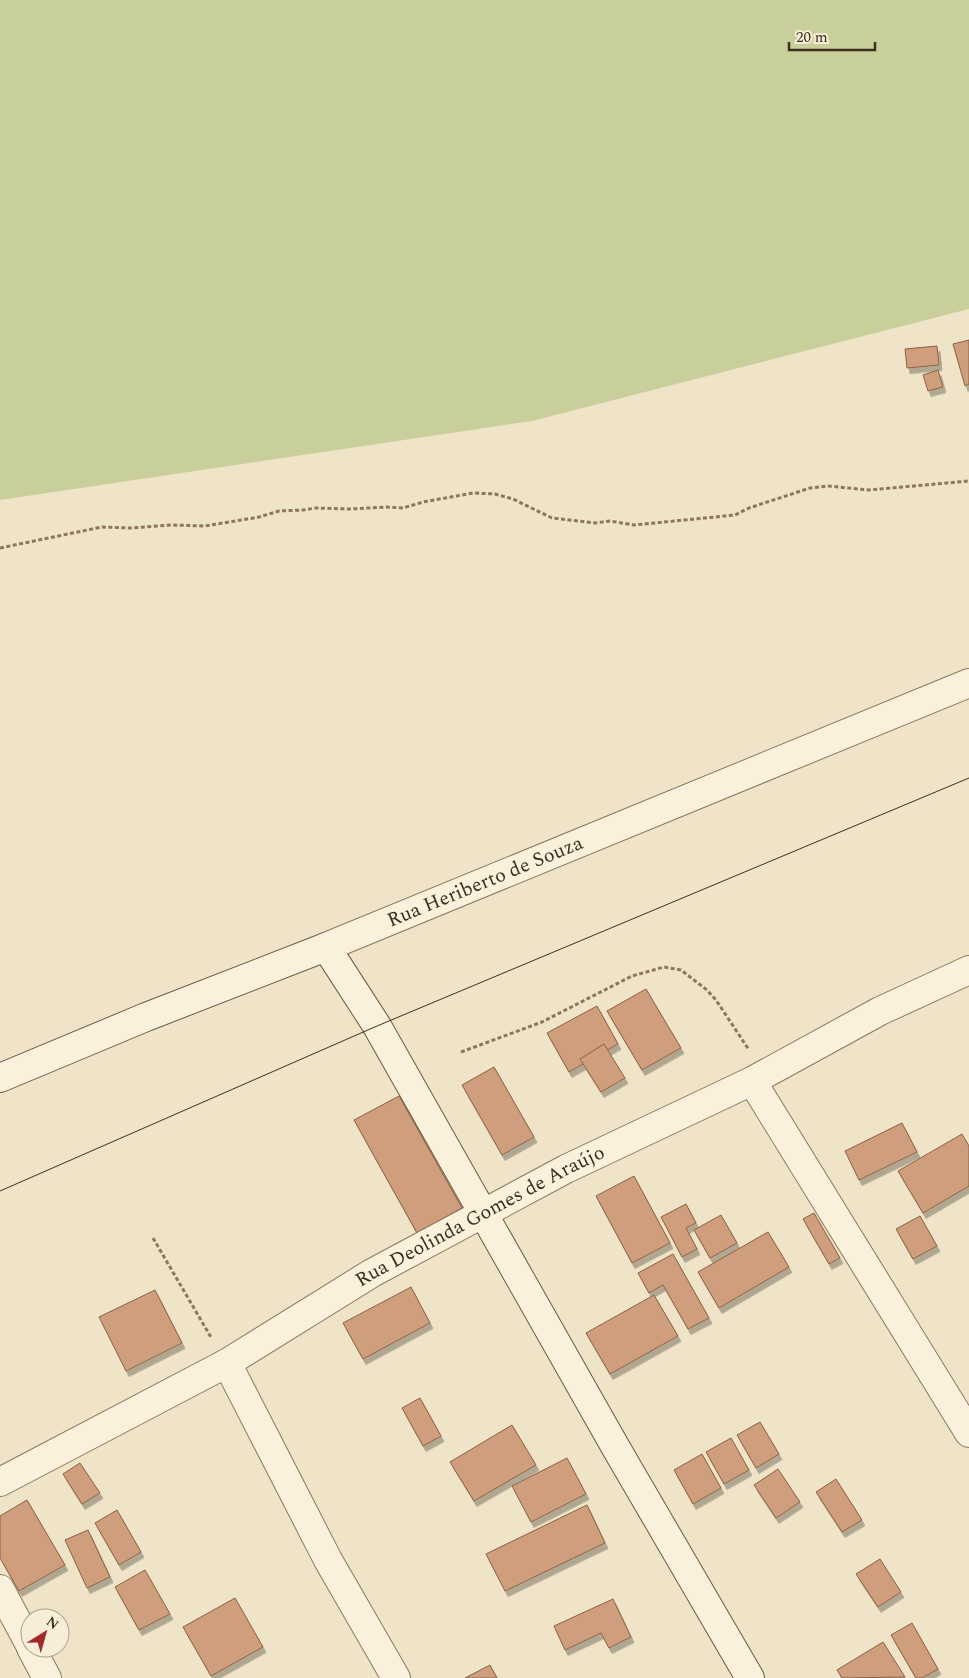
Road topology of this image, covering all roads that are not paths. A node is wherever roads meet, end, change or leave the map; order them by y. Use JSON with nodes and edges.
{"nodes":[{"id":1,"x":969,"y":683,"type":"edge"},
{"id":2,"x":326,"y":947,"type":"junction"},
{"id":3,"x":969,"y":970,"type":"edge"},
{"id":4,"x":0,"y":1078,"type":"edge"},
{"id":5,"x":757,"y":1078,"type":"junction"},
{"id":6,"x":483,"y":1213,"type":"junction"},
{"id":7,"x":227,"y":1363,"type":"junction"},
{"id":8,"x":969,"y":1433,"type":"edge"},
{"id":9,"x":0,"y":1482,"type":"edge"},
{"id":10,"x":0,"y":1589,"type":"edge"},
{"id":11,"x":20,"y":1626,"type":"edge"},
{"id":12,"x":37,"y":1658,"type":"edge"},
{"id":13,"x":47,"y":1678,"type":"edge"},
{"id":14,"x":396,"y":1678,"type":"edge"},
{"id":15,"x":750,"y":1678,"type":"edge"}],
"edges":[{"from":1,"to":2,"type":"street","name":"Rua Heriberto de Souza"},
{"from":2,"to":4,"type":"street","name":"Rua Heriberto de Souza"},
{"from":2,"to":6,"type":"street"},
{"from":3,"to":5,"type":"street","name":"Rua Deolinda Gomes de Araújo"},
{"from":5,"to":6,"type":"street","name":"Rua Deolinda Gomes de Araújo"},
{"from":5,"to":8,"type":"street"},
{"from":6,"to":7,"type":"street","name":"Rua Deolinda Gomes de Araújo"},
{"from":6,"to":15,"type":"street"},
{"from":7,"to":9,"type":"street","name":"Rua Deolinda Gomes de Araújo"},
{"from":7,"to":14,"type":"street"},
{"from":10,"to":11,"type":"street"},
{"from":12,"to":13,"type":"street"}]}
